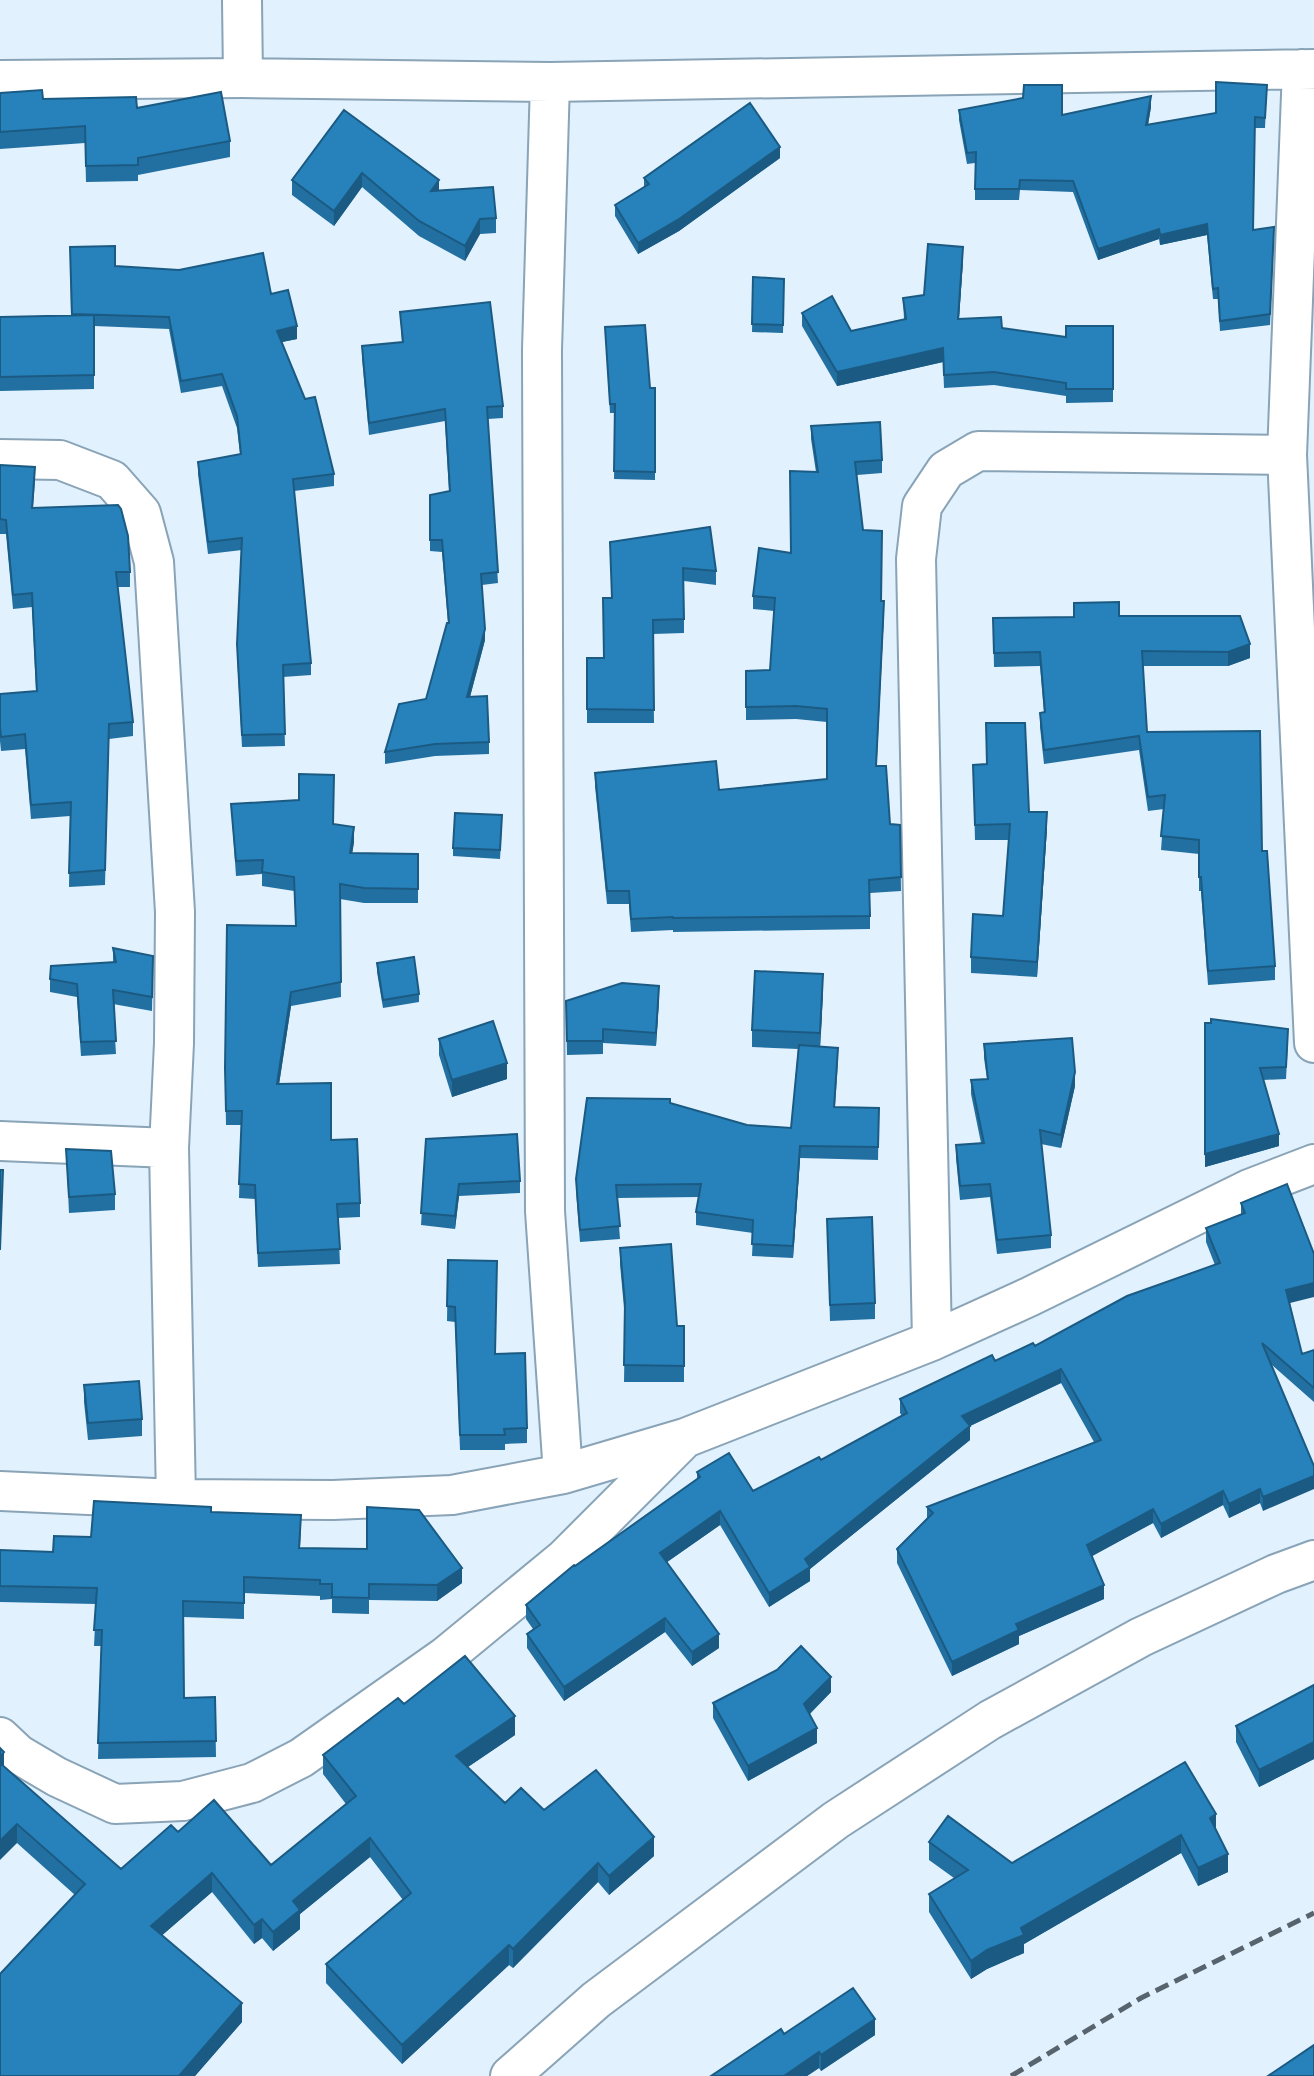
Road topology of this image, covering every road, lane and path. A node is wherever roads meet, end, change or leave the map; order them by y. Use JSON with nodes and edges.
{"nodes":[{"id":1,"x":242,"y":0,"type":"edge"},
{"id":2,"x":1308,"y":69,"type":"edge"},
{"id":3,"x":243,"y":78,"type":"junction"},
{"id":4,"x":0,"y":80,"type":"edge"},
{"id":5,"x":550,"y":82,"type":"junction"},
{"id":6,"x":1287,"y":455,"type":"junction"},
{"id":7,"x":0,"y":459,"type":"edge"},
{"id":8,"x":1314,"y":1043,"type":"edge"},
{"id":9,"x":0,"y":1141,"type":"edge"},
{"id":10,"x":169,"y":1148,"type":"junction"},
{"id":11,"x":1314,"y":1164,"type":"edge"},
{"id":12,"x":932,"y":1341,"type":"junction"},
{"id":13,"x":685,"y":1438,"type":"junction"},
{"id":14,"x":563,"y":1474,"type":"junction"},
{"id":15,"x":0,"y":1491,"type":"edge"},
{"id":16,"x":176,"y":1499,"type":"junction"},
{"id":17,"x":1314,"y":1560,"type":"edge"},
{"id":18,"x":0,"y":1737,"type":"edge"},
{"id":19,"x":510,"y":2076,"type":"edge"}],
"edges":[{"from":1,"to":3,"type":"street"},
{"from":2,"to":5,"type":"street"},
{"from":2,"to":6,"type":"street"},
{"from":3,"to":4,"type":"street"},
{"from":3,"to":5,"type":"street"},
{"from":5,"to":14,"type":"street"},
{"from":6,"to":8,"type":"street"},
{"from":6,"to":12,"type":"street"},
{"from":7,"to":10,"type":"street"},
{"from":9,"to":10,"type":"street"},
{"from":10,"to":16,"type":"street"},
{"from":11,"to":12,"type":"street"},
{"from":12,"to":13,"type":"street"},
{"from":13,"to":14,"type":"street"},
{"from":13,"to":18,"type":"street"},
{"from":14,"to":16,"type":"street"},
{"from":15,"to":16,"type":"street"},
{"from":17,"to":19,"type":"street"}]}
